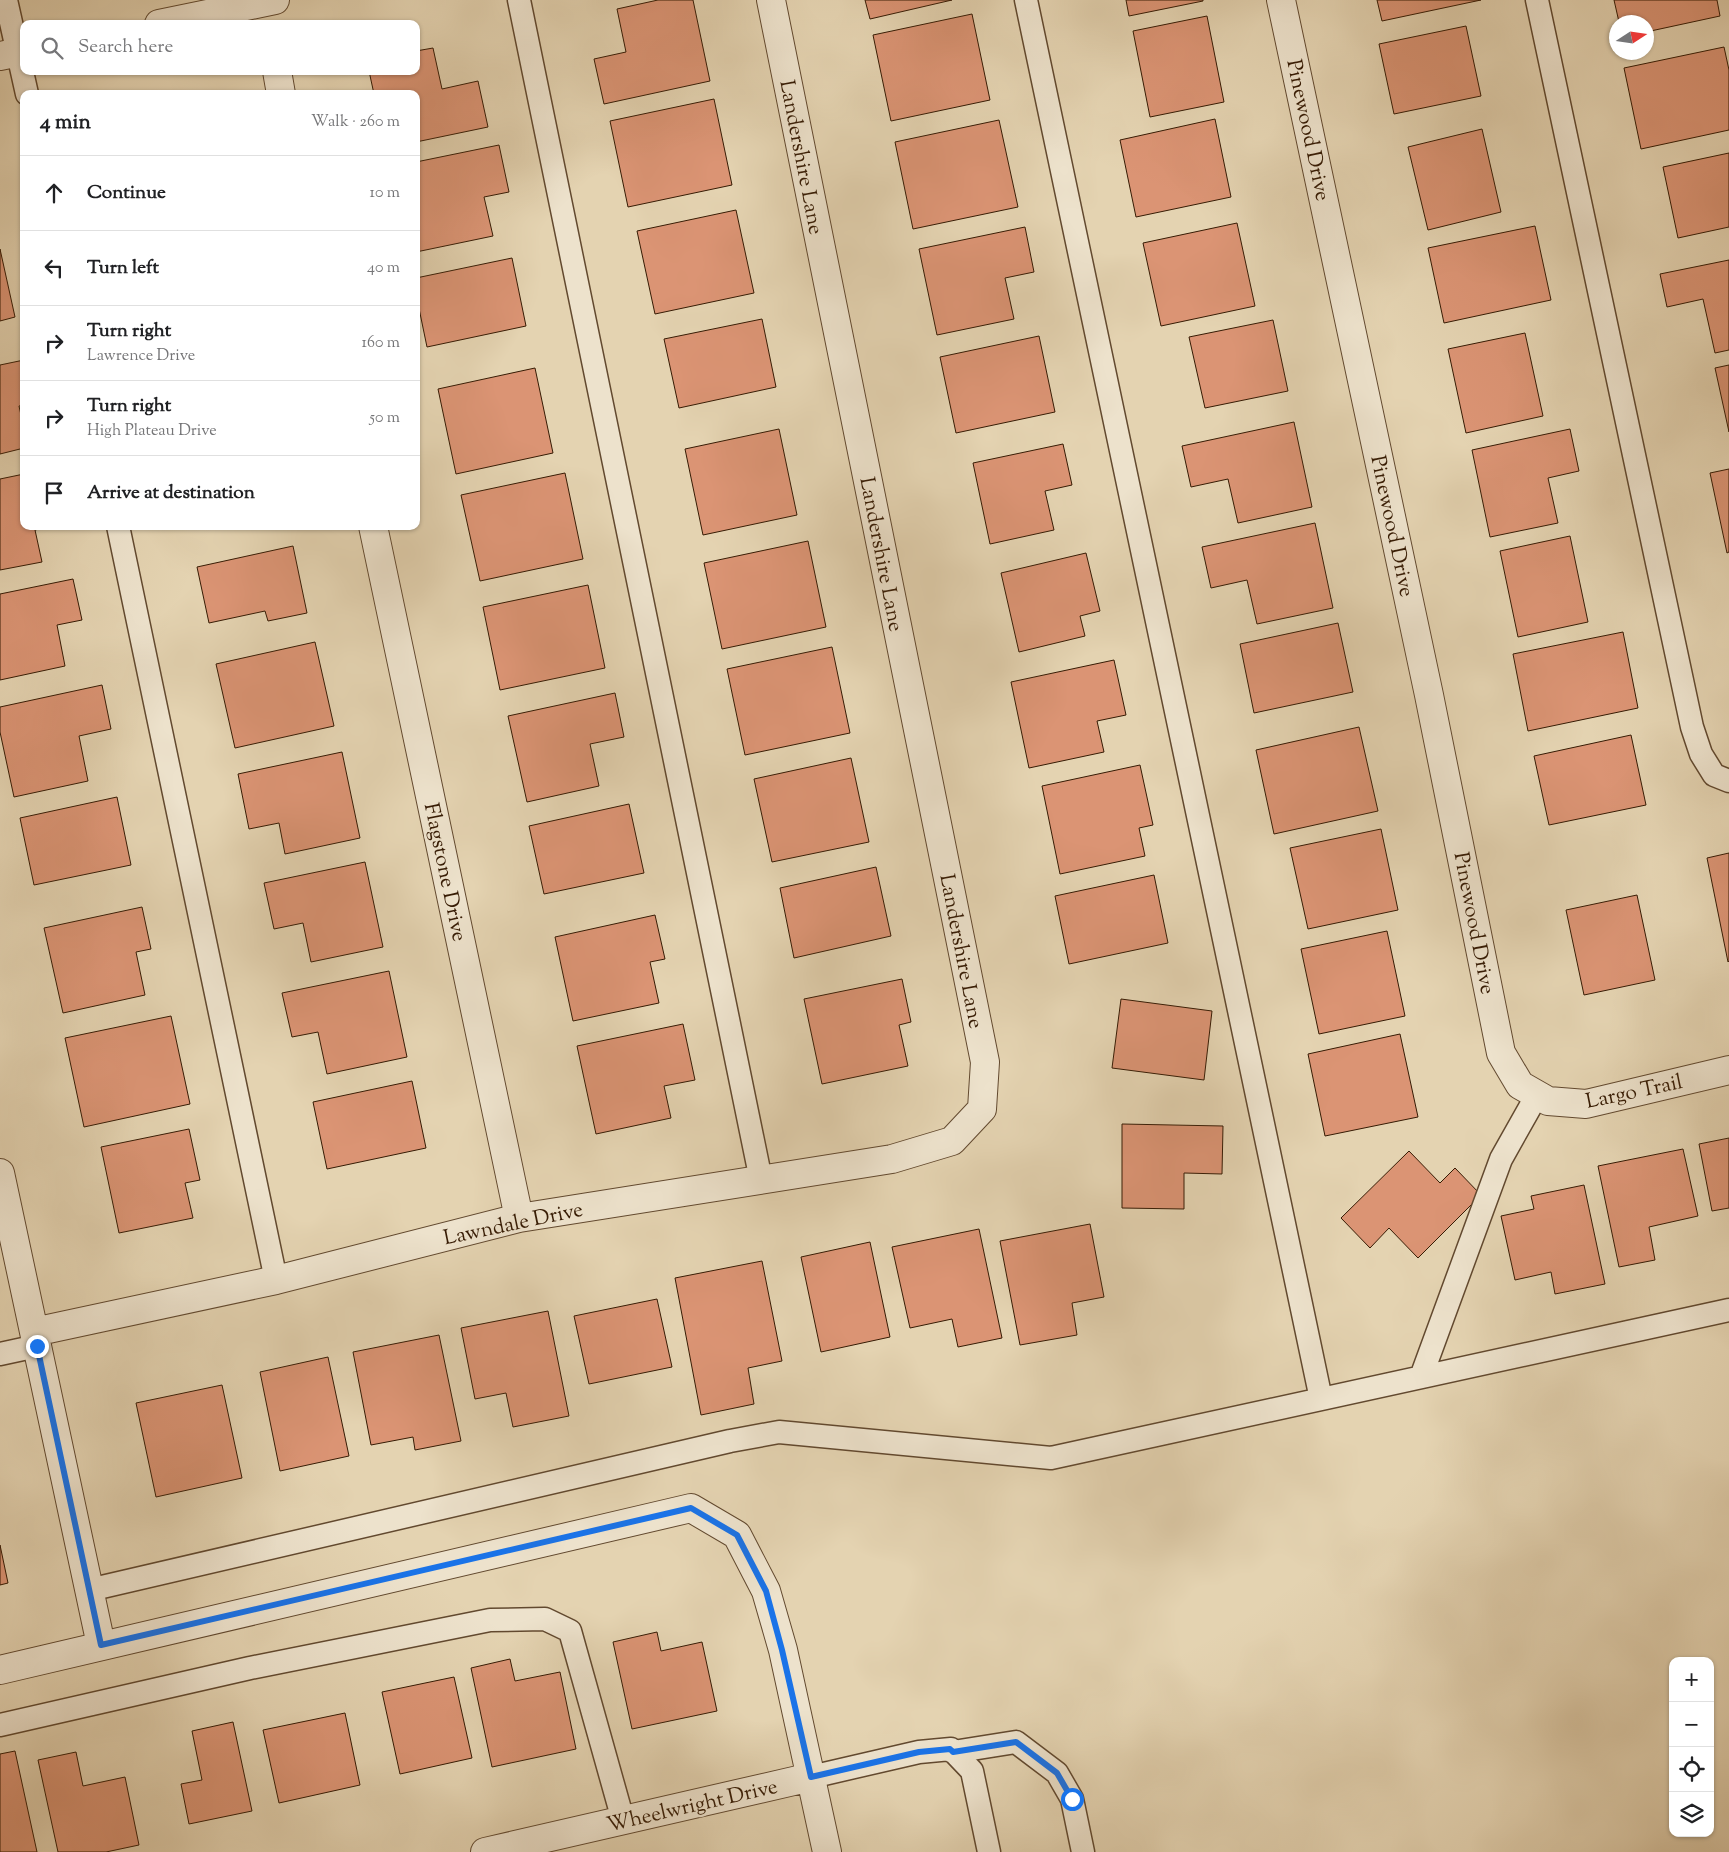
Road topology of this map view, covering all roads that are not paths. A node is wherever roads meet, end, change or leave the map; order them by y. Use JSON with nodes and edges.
{"nodes":[{"id":1,"x":6,"y":0,"type":"edge"},
{"id":2,"x":519,"y":0,"type":"edge"},
{"id":3,"x":771,"y":0,"type":"edge"},
{"id":4,"x":1026,"y":0,"type":"edge"},
{"id":5,"x":1281,"y":0,"type":"edge"},
{"id":6,"x":1537,"y":0,"type":"edge"},
{"id":7,"x":266,"y":7,"type":"edge"},
{"id":8,"x":184,"y":20,"type":"edge"},
{"id":9,"x":14,"y":53,"type":"edge"},
{"id":10,"x":20,"y":72,"type":"edge"},
{"id":11,"x":21,"y":75,"type":"edge"},
{"id":12,"x":278,"y":75,"type":"edge"},
{"id":13,"x":26,"y":90,"type":"edge"},
{"id":14,"x":281,"y":90,"type":"edge"},
{"id":15,"x":119,"y":530,"type":"edge"},
{"id":16,"x":374,"y":530,"type":"edge"},
{"id":17,"x":1729,"y":782,"type":"edge"},
{"id":18,"x":1501,"y":1053,"type":"joint"},
{"id":19,"x":1729,"y":1070,"type":"edge"},
{"id":20,"x":1537,"y":1095,"type":"junction"},
{"id":21,"x":982,"y":1109,"type":"joint"},
{"id":22,"x":0,"y":1173,"type":"edge"},
{"id":23,"x":761,"y":1180,"type":"junction"},
{"id":24,"x":519,"y":1218,"type":"junction"},
{"id":25,"x":276,"y":1280,"type":"junction"},
{"id":26,"x":1729,"y":1310,"type":"edge"},
{"id":27,"x":36,"y":1339,"type":"junction"},
{"id":28,"x":0,"y":1354,"type":"edge"},
{"id":29,"x":1421,"y":1377,"type":"junction"},
{"id":30,"x":1321,"y":1399,"type":"junction"},
{"id":31,"x":89,"y":1590,"type":"junction"},
{"id":32,"x":101,"y":1645,"type":"junction"},
{"id":33,"x":0,"y":1670,"type":"edge"},
{"id":34,"x":0,"y":1725,"type":"edge"},
{"id":35,"x":953,"y":1752,"type":"junction"},
{"id":36,"x":811,"y":1777,"type":"junction"},
{"id":37,"x":623,"y":1820,"type":"junction"},
{"id":38,"x":498,"y":1851,"type":"edge"},
{"id":39,"x":827,"y":1852,"type":"edge"},
{"id":40,"x":989,"y":1852,"type":"edge"},
{"id":41,"x":1083,"y":1852,"type":"edge"}],
"edges":[{"from":1,"to":9,"type":"lane"},
{"from":2,"to":23,"type":"lane"},
{"from":3,"to":21,"type":"street","name":"Landershire Lane"},
{"from":4,"to":30,"type":"lane"},
{"from":5,"to":18,"type":"street","name":"Pinewood Drive"},
{"from":6,"to":17,"type":"lane"},
{"from":7,"to":8,"type":"street"},
{"from":9,"to":10,"type":"lane"},
{"from":11,"to":13,"type":"lane"},
{"from":12,"to":14,"type":"street"},
{"from":15,"to":25,"type":"lane"},
{"from":16,"to":24,"type":"street","name":"Flagstone Drive"},
{"from":18,"to":20,"type":"street","name":"Largo Trail"},
{"from":19,"to":20,"type":"street","name":"Largo Trail"},
{"from":20,"to":29,"type":"lane"},
{"from":21,"to":23,"type":"street","name":"Lawndale Drive"},
{"from":22,"to":27,"type":"street"},
{"from":23,"to":24,"type":"street","name":"Lawndale Drive"},
{"from":24,"to":25,"type":"street","name":"Lawndale Drive"},
{"from":25,"to":27,"type":"street","name":"Lawndale Drive"},
{"from":26,"to":29,"type":"lane"},
{"from":27,"to":28,"type":"lane"},
{"from":27,"to":31,"type":"street"},
{"from":29,"to":30,"type":"lane"},
{"from":30,"to":31,"type":"lane"},
{"from":31,"to":32,"type":"street"},
{"from":32,"to":33,"type":"street"},
{"from":32,"to":36,"type":"street"},
{"from":34,"to":37,"type":"lane"},
{"from":35,"to":36,"type":"lane"},
{"from":35,"to":40,"type":"lane"},
{"from":35,"to":41,"type":"lane"},
{"from":36,"to":37,"type":"street","name":"Wheelwright Drive"},
{"from":36,"to":39,"type":"street"},
{"from":37,"to":38,"type":"street","name":"Wheelwright Drive"}]}
